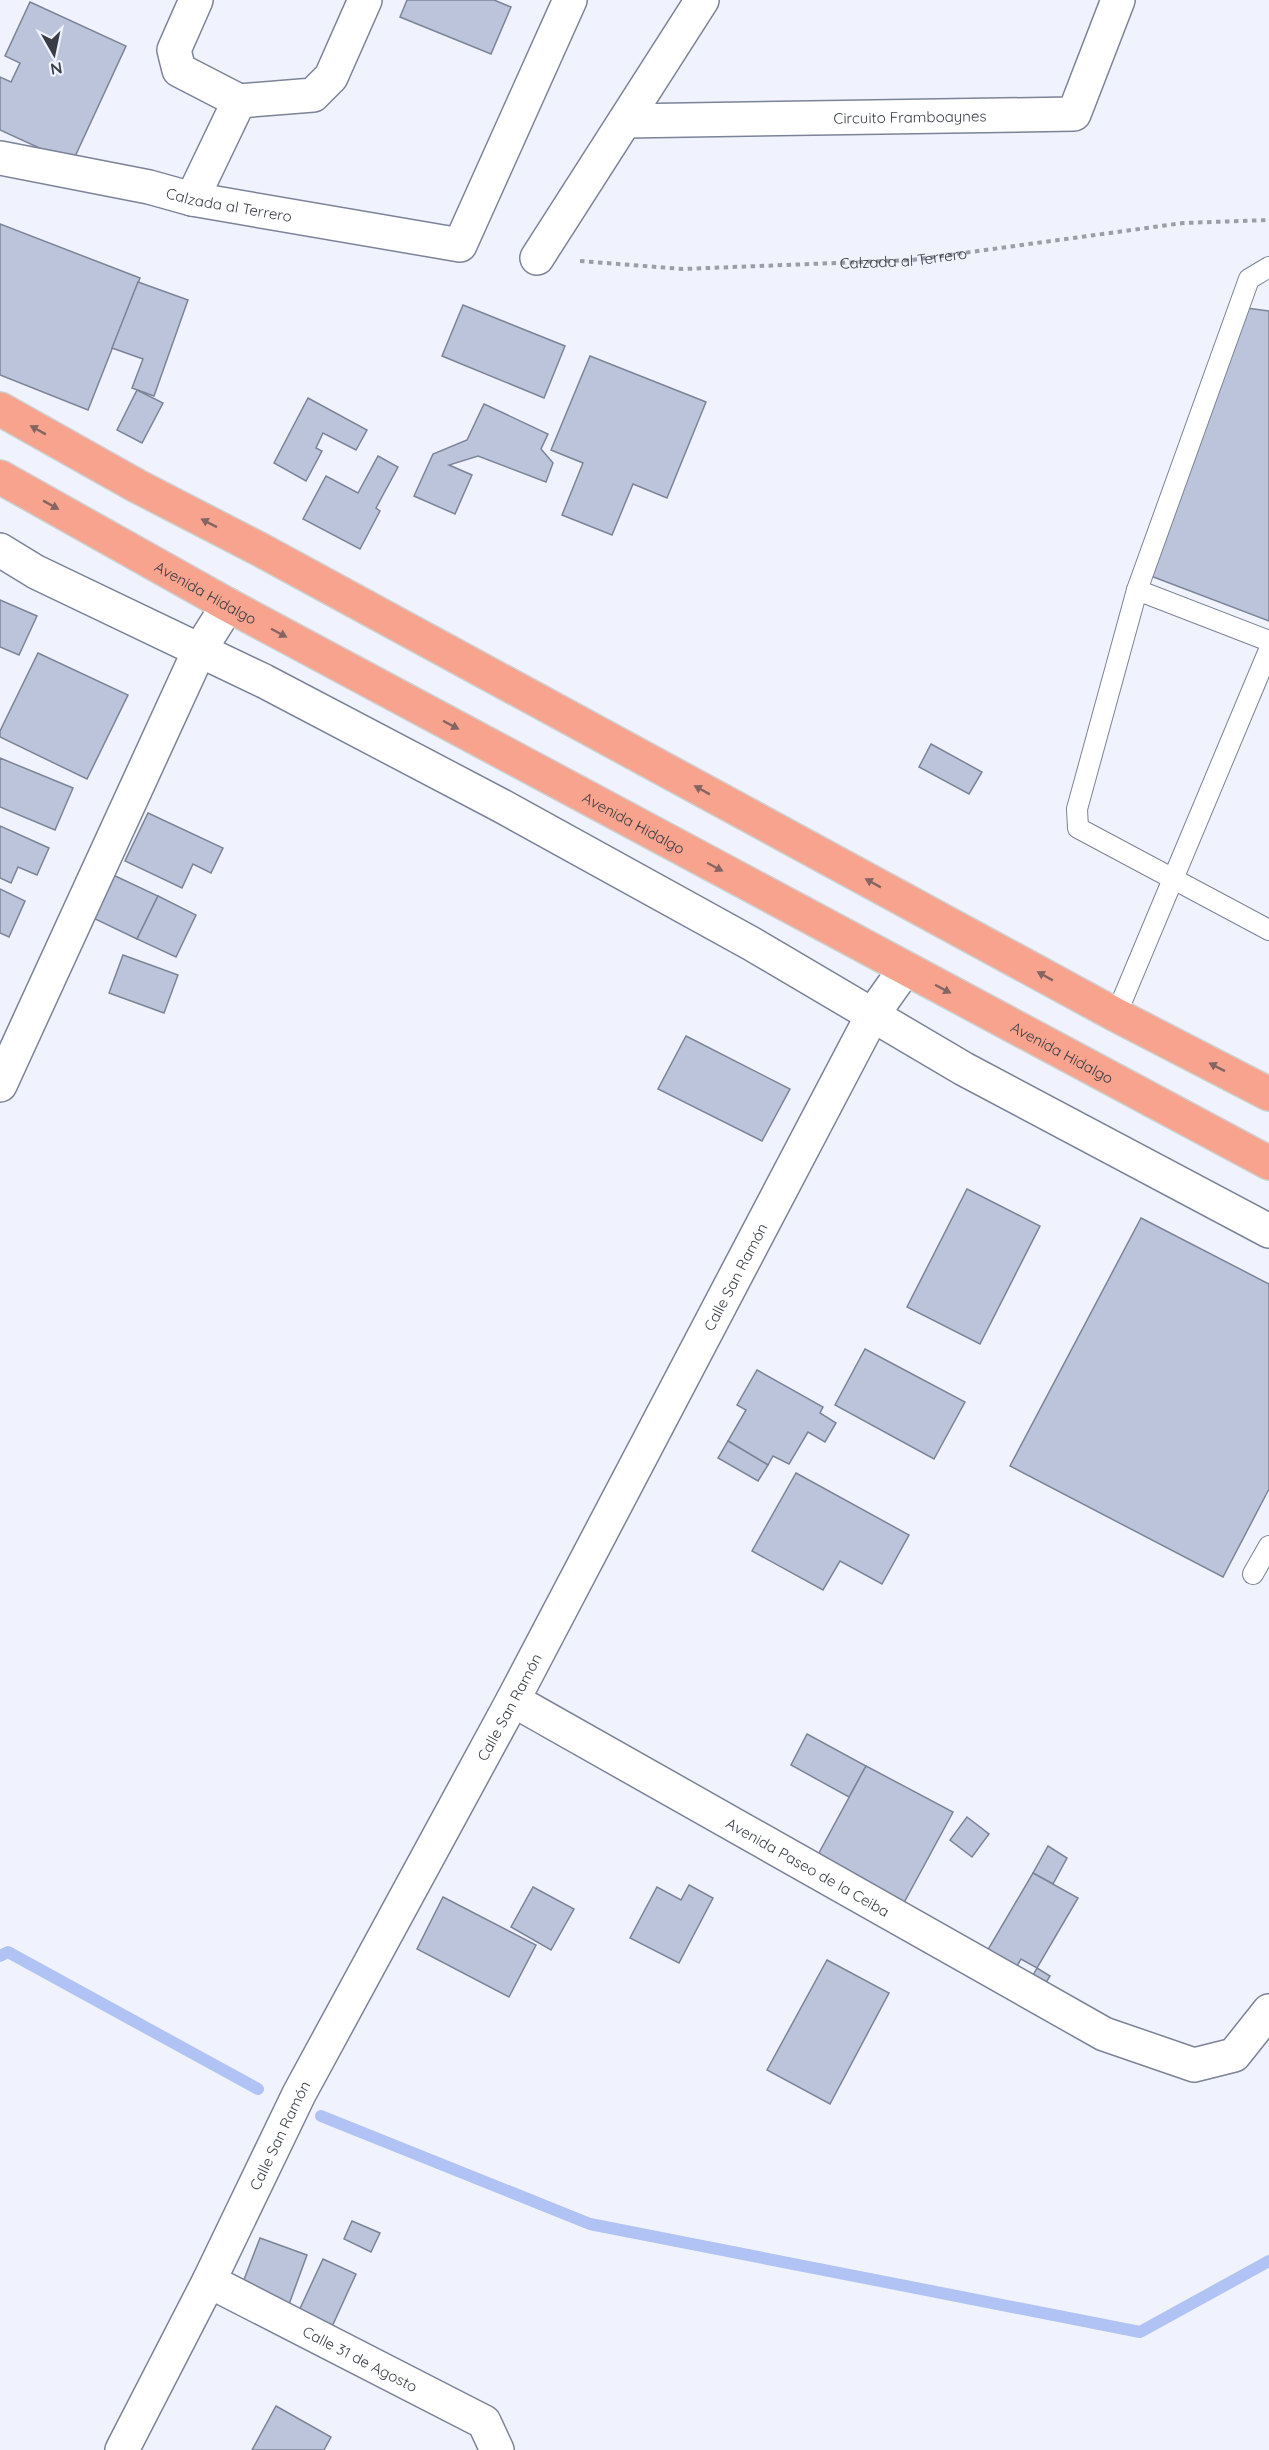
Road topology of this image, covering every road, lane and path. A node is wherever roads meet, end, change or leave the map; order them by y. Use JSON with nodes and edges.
{"nodes":[{"id":1,"x":196,"y":0,"type":"edge"},
{"id":2,"x":365,"y":0,"type":"edge"},
{"id":3,"x":570,"y":0,"type":"edge"},
{"id":4,"x":702,"y":0,"type":"edge"},
{"id":5,"x":1118,"y":0,"type":"edge"},
{"id":6,"x":239,"y":101,"type":"junction"},
{"id":7,"x":625,"y":121,"type":"junction"},
{"id":8,"x":0,"y":158,"type":"edge"},
{"id":9,"x":192,"y":199,"type":"junction"},
{"id":10,"x":1269,"y":220,"type":"edge"},
{"id":11,"x":537,"y":258,"type":"joint"},
{"id":12,"x":1269,"y":267,"type":"edge"},
{"id":13,"x":0,"y":409,"type":"edge"},
{"id":14,"x":0,"y":477,"type":"edge"},
{"id":15,"x":0,"y":550,"type":"edge"},
{"id":16,"x":1137,"y":590,"type":"junction"},
{"id":17,"x":228,"y":605,"type":"junction"},
{"id":18,"x":1269,"y":641,"type":"edge"},
{"id":19,"x":1269,"y":650,"type":"edge"},
{"id":20,"x":199,"y":651,"type":"junction"},
{"id":21,"x":1173,"y":879,"type":"junction"},
{"id":22,"x":1269,"y":930,"type":"edge"},
{"id":23,"x":905,"y":969,"type":"junction"},
{"id":24,"x":873,"y":1014,"type":"junction"},
{"id":25,"x":1116,"y":1015,"type":"junction"},
{"id":26,"x":0,"y":1085,"type":"edge"},
{"id":27,"x":1267,"y":1087,"type":"edge"},
{"id":28,"x":1269,"y":1163,"type":"edge"},
{"id":29,"x":1269,"y":1231,"type":"edge"},
{"id":30,"x":1269,"y":1546,"type":"edge"},
{"id":31,"x":1253,"y":1574,"type":"dead end"},
{"id":32,"x":513,"y":1700,"type":"junction"},
{"id":33,"x":1269,"y":2011,"type":"edge"},
{"id":34,"x":209,"y":2281,"type":"junction"},
{"id":35,"x":122,"y":2450,"type":"edge"},
{"id":36,"x":497,"y":2450,"type":"edge"}],
"edges":[{"from":1,"to":6,"type":"street"},
{"from":2,"to":6,"type":"street"},
{"from":3,"to":9,"type":"street","name":"Calzada al Terrero"},
{"from":4,"to":7,"type":"street"},
{"from":5,"to":7,"type":"street","name":"Circuito Framboaynes"},
{"from":6,"to":9,"type":"street"},
{"from":7,"to":11,"type":"street"},
{"from":8,"to":9,"type":"street","name":"Calzada al Terrero"},
{"from":10,"to":11,"type":"path","name":"Calzada al Terrero"},
{"from":12,"to":16,"type":"lane"},
{"from":25,"to":13,"type":"main road","one_way":true},
{"from":14,"to":17,"type":"main road","name":"Avenida Hidalgo","one_way":true},
{"from":15,"to":20,"type":"street"},
{"from":16,"to":18,"type":"lane"},
{"from":16,"to":21,"type":"lane"},
{"from":17,"to":20,"type":"street"},
{"from":17,"to":23,"type":"main road","name":"Avenida Hidalgo","one_way":true},
{"from":19,"to":21,"type":"lane"},
{"from":20,"to":24,"type":"street"},
{"from":20,"to":26,"type":"street"},
{"from":21,"to":22,"type":"lane"},
{"from":21,"to":25,"type":"lane"},
{"from":23,"to":24,"type":"street","name":"Calle San Ramón"},
{"from":23,"to":28,"type":"main road","name":"Avenida Hidalgo","one_way":true},
{"from":24,"to":29,"type":"street"},
{"from":24,"to":32,"type":"street","name":"Calle San Ramón"},
{"from":27,"to":25,"type":"main road","one_way":true},
{"from":30,"to":31,"type":"lane"},
{"from":32,"to":33,"type":"street","name":"Avenida Paseo de la Ceiba"},
{"from":32,"to":34,"type":"street","name":"Calle San Ramón"},
{"from":34,"to":35,"type":"street","name":"Calle San Ramón"},
{"from":34,"to":36,"type":"street","name":"Calle 31 de Agosto"}]}
